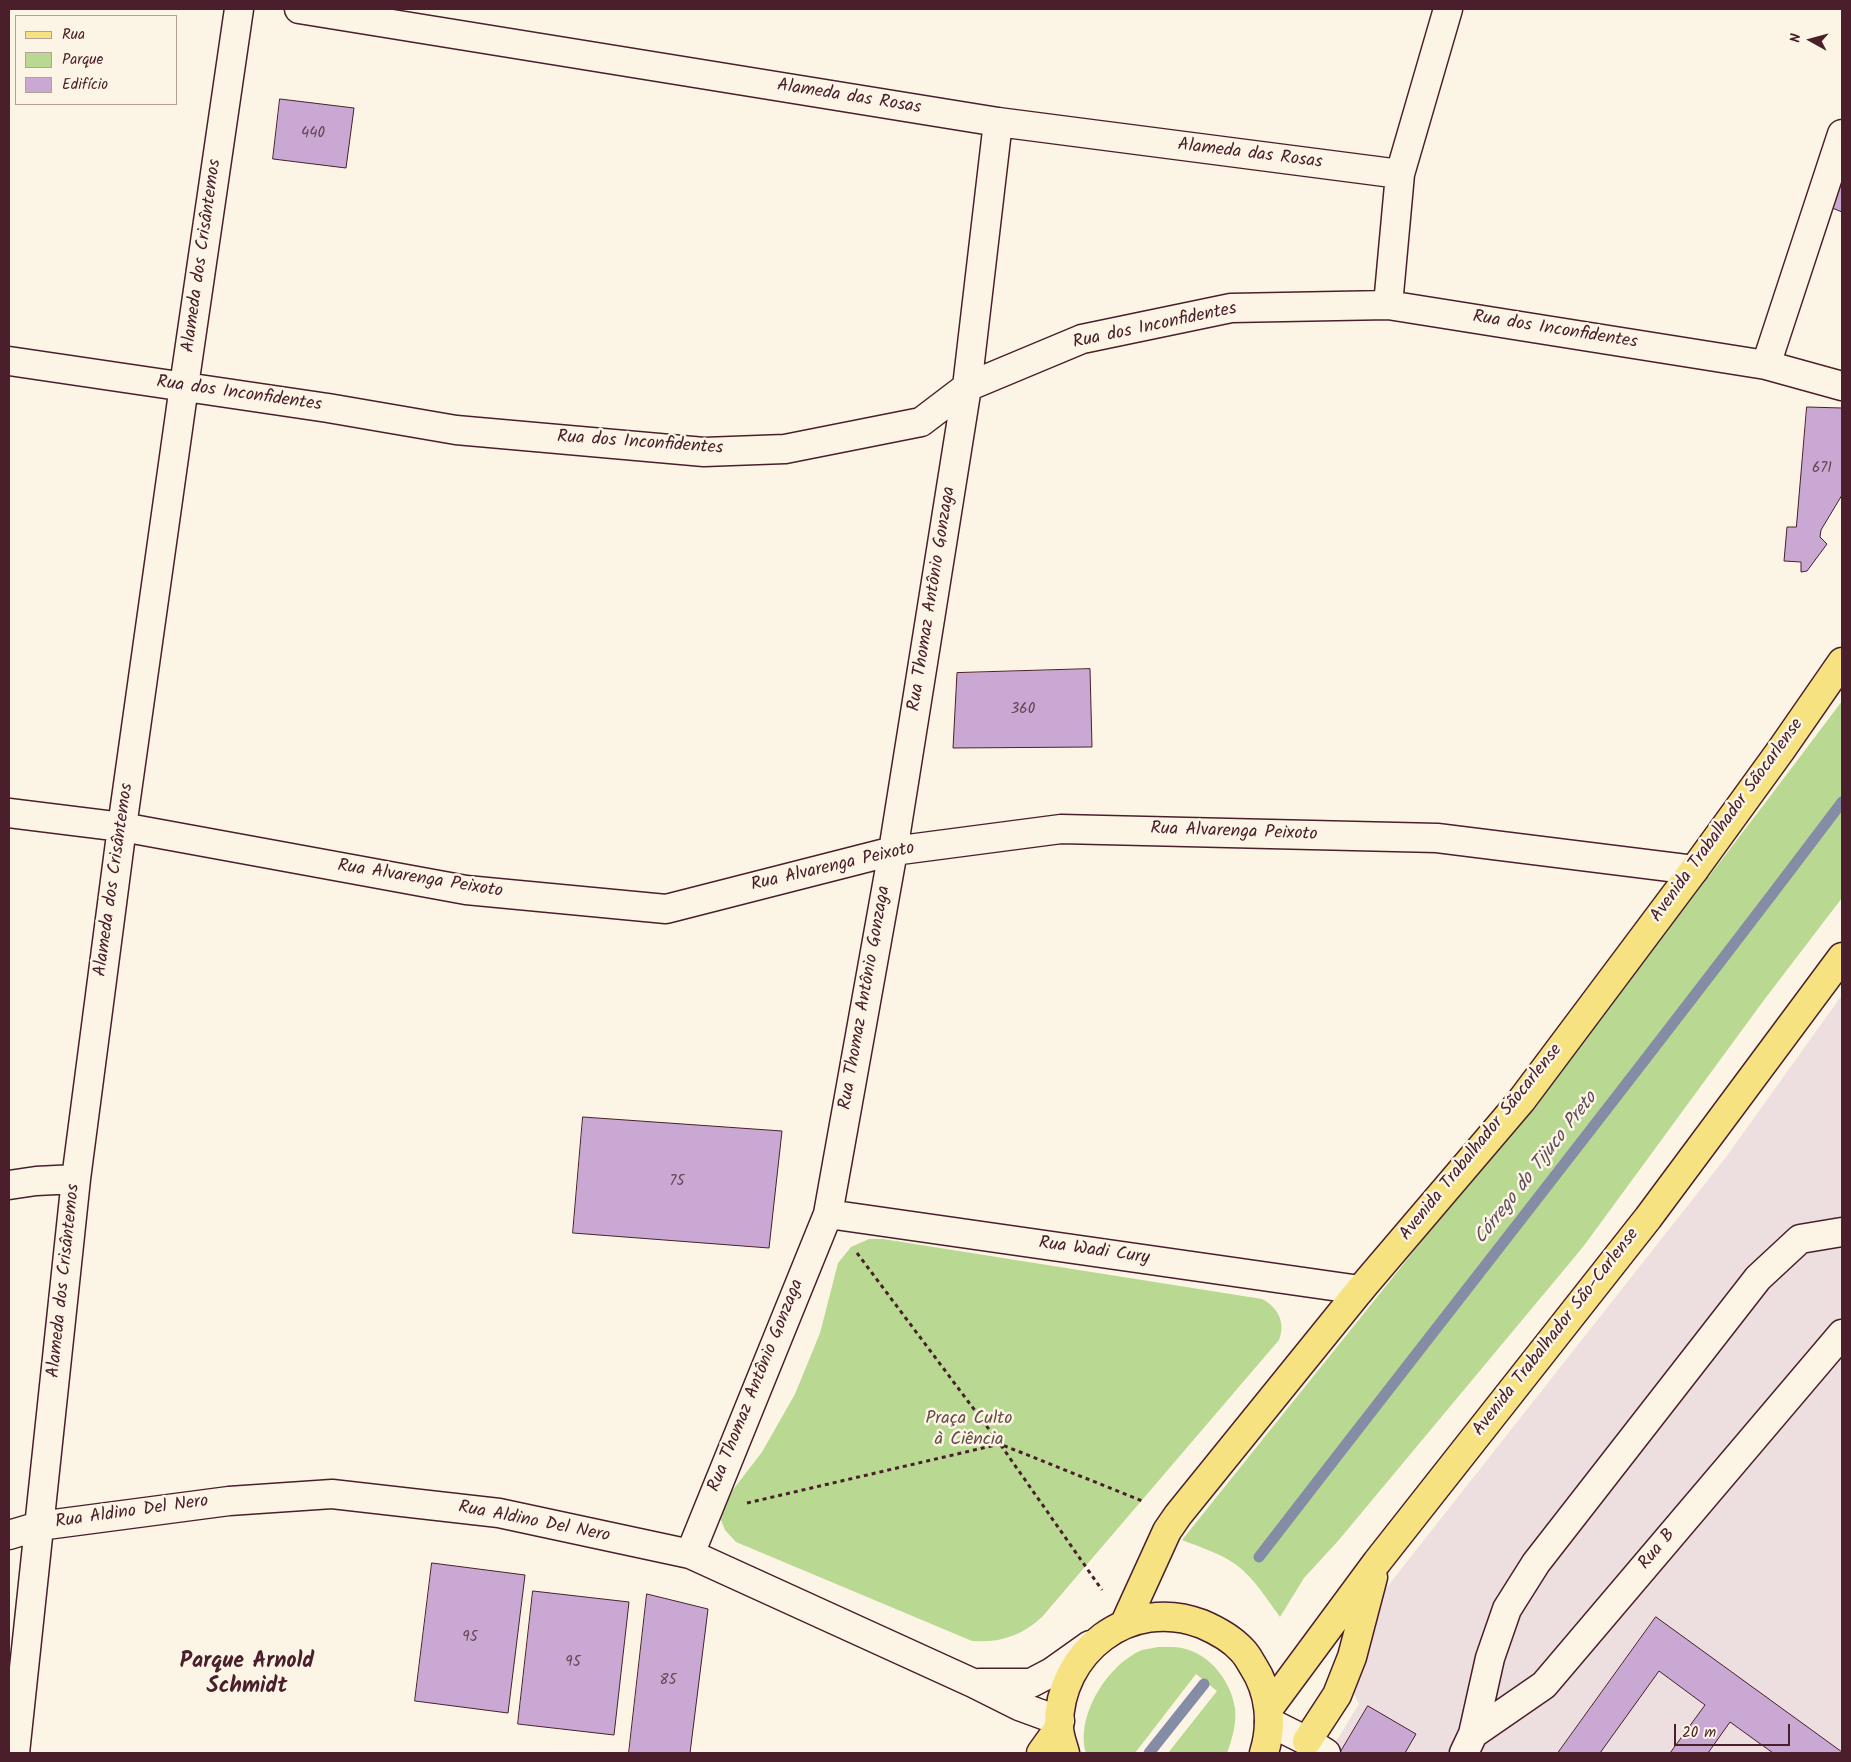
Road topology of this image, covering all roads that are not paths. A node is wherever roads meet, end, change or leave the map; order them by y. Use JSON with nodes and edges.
{"nodes":[{"id":1,"x":240,"y":9,"type":"edge"},
{"id":2,"x":299,"y":9,"type":"edge"},
{"id":3,"x":1448,"y":9,"type":"edge"},
{"id":4,"x":998,"y":122,"type":"junction"},
{"id":5,"x":1842,"y":134,"type":"edge"},
{"id":6,"x":1400,"y":174,"type":"junction"},
{"id":7,"x":1388,"y":305,"type":"junction"},
{"id":8,"x":9,"y":361,"type":"edge"},
{"id":9,"x":1766,"y":365,"type":"junction"},
{"id":10,"x":184,"y":386,"type":"junction"},
{"id":11,"x":1842,"y":386,"type":"edge"},
{"id":12,"x":967,"y":387,"type":"junction"},
{"id":13,"x":1842,"y":662,"type":"edge"},
{"id":14,"x":9,"y":813,"type":"edge"},
{"id":15,"x":122,"y":827,"type":"junction"},
{"id":16,"x":893,"y":851,"type":"junction"},
{"id":17,"x":1694,"y":870,"type":"junction"},
{"id":18,"x":1842,"y":957,"type":"edge"},
{"id":19,"x":76,"y":1179,"type":"junction"},
{"id":20,"x":9,"y":1185,"type":"edge"},
{"id":21,"x":828,"y":1214,"type":"junction"},
{"id":22,"x":1842,"y":1236,"type":"edge"},
{"id":23,"x":1360,"y":1290,"type":"junction"},
{"id":24,"x":1842,"y":1333,"type":"edge"},
{"id":25,"x":38,"y":1526,"type":"junction"},
{"id":26,"x":9,"y":1535,"type":"edge"},
{"id":27,"x":690,"y":1554,"type":"junction"},
{"id":28,"x":1377,"y":1562,"type":"junction"},
{"id":29,"x":1125,"y":1623,"type":"junction"},
{"id":30,"x":1097,"y":1640,"type":"junction"},
{"id":31,"x":973,"y":1683,"type":"junction"},
{"id":32,"x":1269,"y":1715,"type":"junction"},
{"id":33,"x":1061,"y":1734,"type":"edge"},
{"id":34,"x":1468,"y":1744,"type":"edge"},
{"id":35,"x":1316,"y":1747,"type":"edge"},
{"id":36,"x":14,"y":1753,"type":"edge"},
{"id":37,"x":1041,"y":1753,"type":"edge"},
{"id":38,"x":1264,"y":1753,"type":"edge"}],
"edges":[{"from":1,"to":10,"type":"street","name":"Alameda dos Crisântemos"},
{"from":2,"to":4,"type":"street","name":"Alameda das Rosas"},
{"from":3,"to":6,"type":"street"},
{"from":4,"to":6,"type":"street","name":"Alameda das Rosas"},
{"from":4,"to":12,"type":"street","name":"Rua Thomaz Antônio Gonzaga"},
{"from":5,"to":9,"type":"street"},
{"from":6,"to":7,"type":"street"},
{"from":7,"to":9,"type":"street","name":"Rua dos Inconfidentes"},
{"from":7,"to":12,"type":"street","name":"Rua dos Inconfidentes"},
{"from":8,"to":10,"type":"street","name":"Rua dos Inconfidentes"},
{"from":9,"to":11,"type":"street","name":"Rua dos Inconfidentes"},
{"from":10,"to":12,"type":"street","name":"Rua dos Inconfidentes"},
{"from":10,"to":15,"type":"street","name":"Alameda dos Crisântemos"},
{"from":12,"to":16,"type":"street","name":"Rua Thomaz Antônio Gonzaga"},
{"from":13,"to":17,"type":"main road","name":"Avenida Trabalhador Sãocarlense"},
{"from":14,"to":15,"type":"street","name":"Rua Alvarenga Peixoto"},
{"from":15,"to":16,"type":"street","name":"Rua Alvarenga Peixoto"},
{"from":15,"to":19,"type":"street","name":"Alameda dos Crisântemos"},
{"from":16,"to":17,"type":"street","name":"Rua Alvarenga Peixoto"},
{"from":16,"to":21,"type":"street","name":"Rua Thomaz Antônio Gonzaga"},
{"from":17,"to":23,"type":"main road","name":"Avenida Trabalhador Sãocarlense"},
{"from":18,"to":28,"type":"main road","name":"Avenida Trabalhador São-Carlense"},
{"from":19,"to":20,"type":"street"},
{"from":19,"to":25,"type":"street","name":"Alameda dos Crisântemos"},
{"from":21,"to":23,"type":"street","name":"Rua Wadi Cury"},
{"from":21,"to":27,"type":"street","name":"Rua Thomaz Antônio Gonzaga"},
{"from":22,"to":34,"type":"street"},
{"from":23,"to":29,"type":"main road","name":"Avenida Trabalhador Sãocarlense"},
{"from":24,"to":34,"type":"street","name":"Rua B"},
{"from":25,"to":26,"type":"street","name":"Rua Aldino Del Nero"},
{"from":25,"to":27,"type":"street","name":"Rua Aldino Del Nero"},
{"from":25,"to":36,"type":"street","name":"Alameda dos Crisântemos"},
{"from":27,"to":31,"type":"street","name":"Rua Aldino Del Nero"},
{"from":28,"to":32,"type":"main road","name":"Avenida Trabalhador São-Carlense"},
{"from":28,"to":35,"type":"main road"},
{"from":29,"to":30,"type":"main road"},
{"from":29,"to":32,"type":"main road"},
{"from":30,"to":31,"type":"street"},
{"from":30,"to":33,"type":"main road"},
{"from":31,"to":33,"type":"street","name":"Rua Aldino Del Nero"},
{"from":32,"to":35,"type":"street"},
{"from":32,"to":38,"type":"main road"},
{"from":33,"to":37,"type":"main road"}]}
